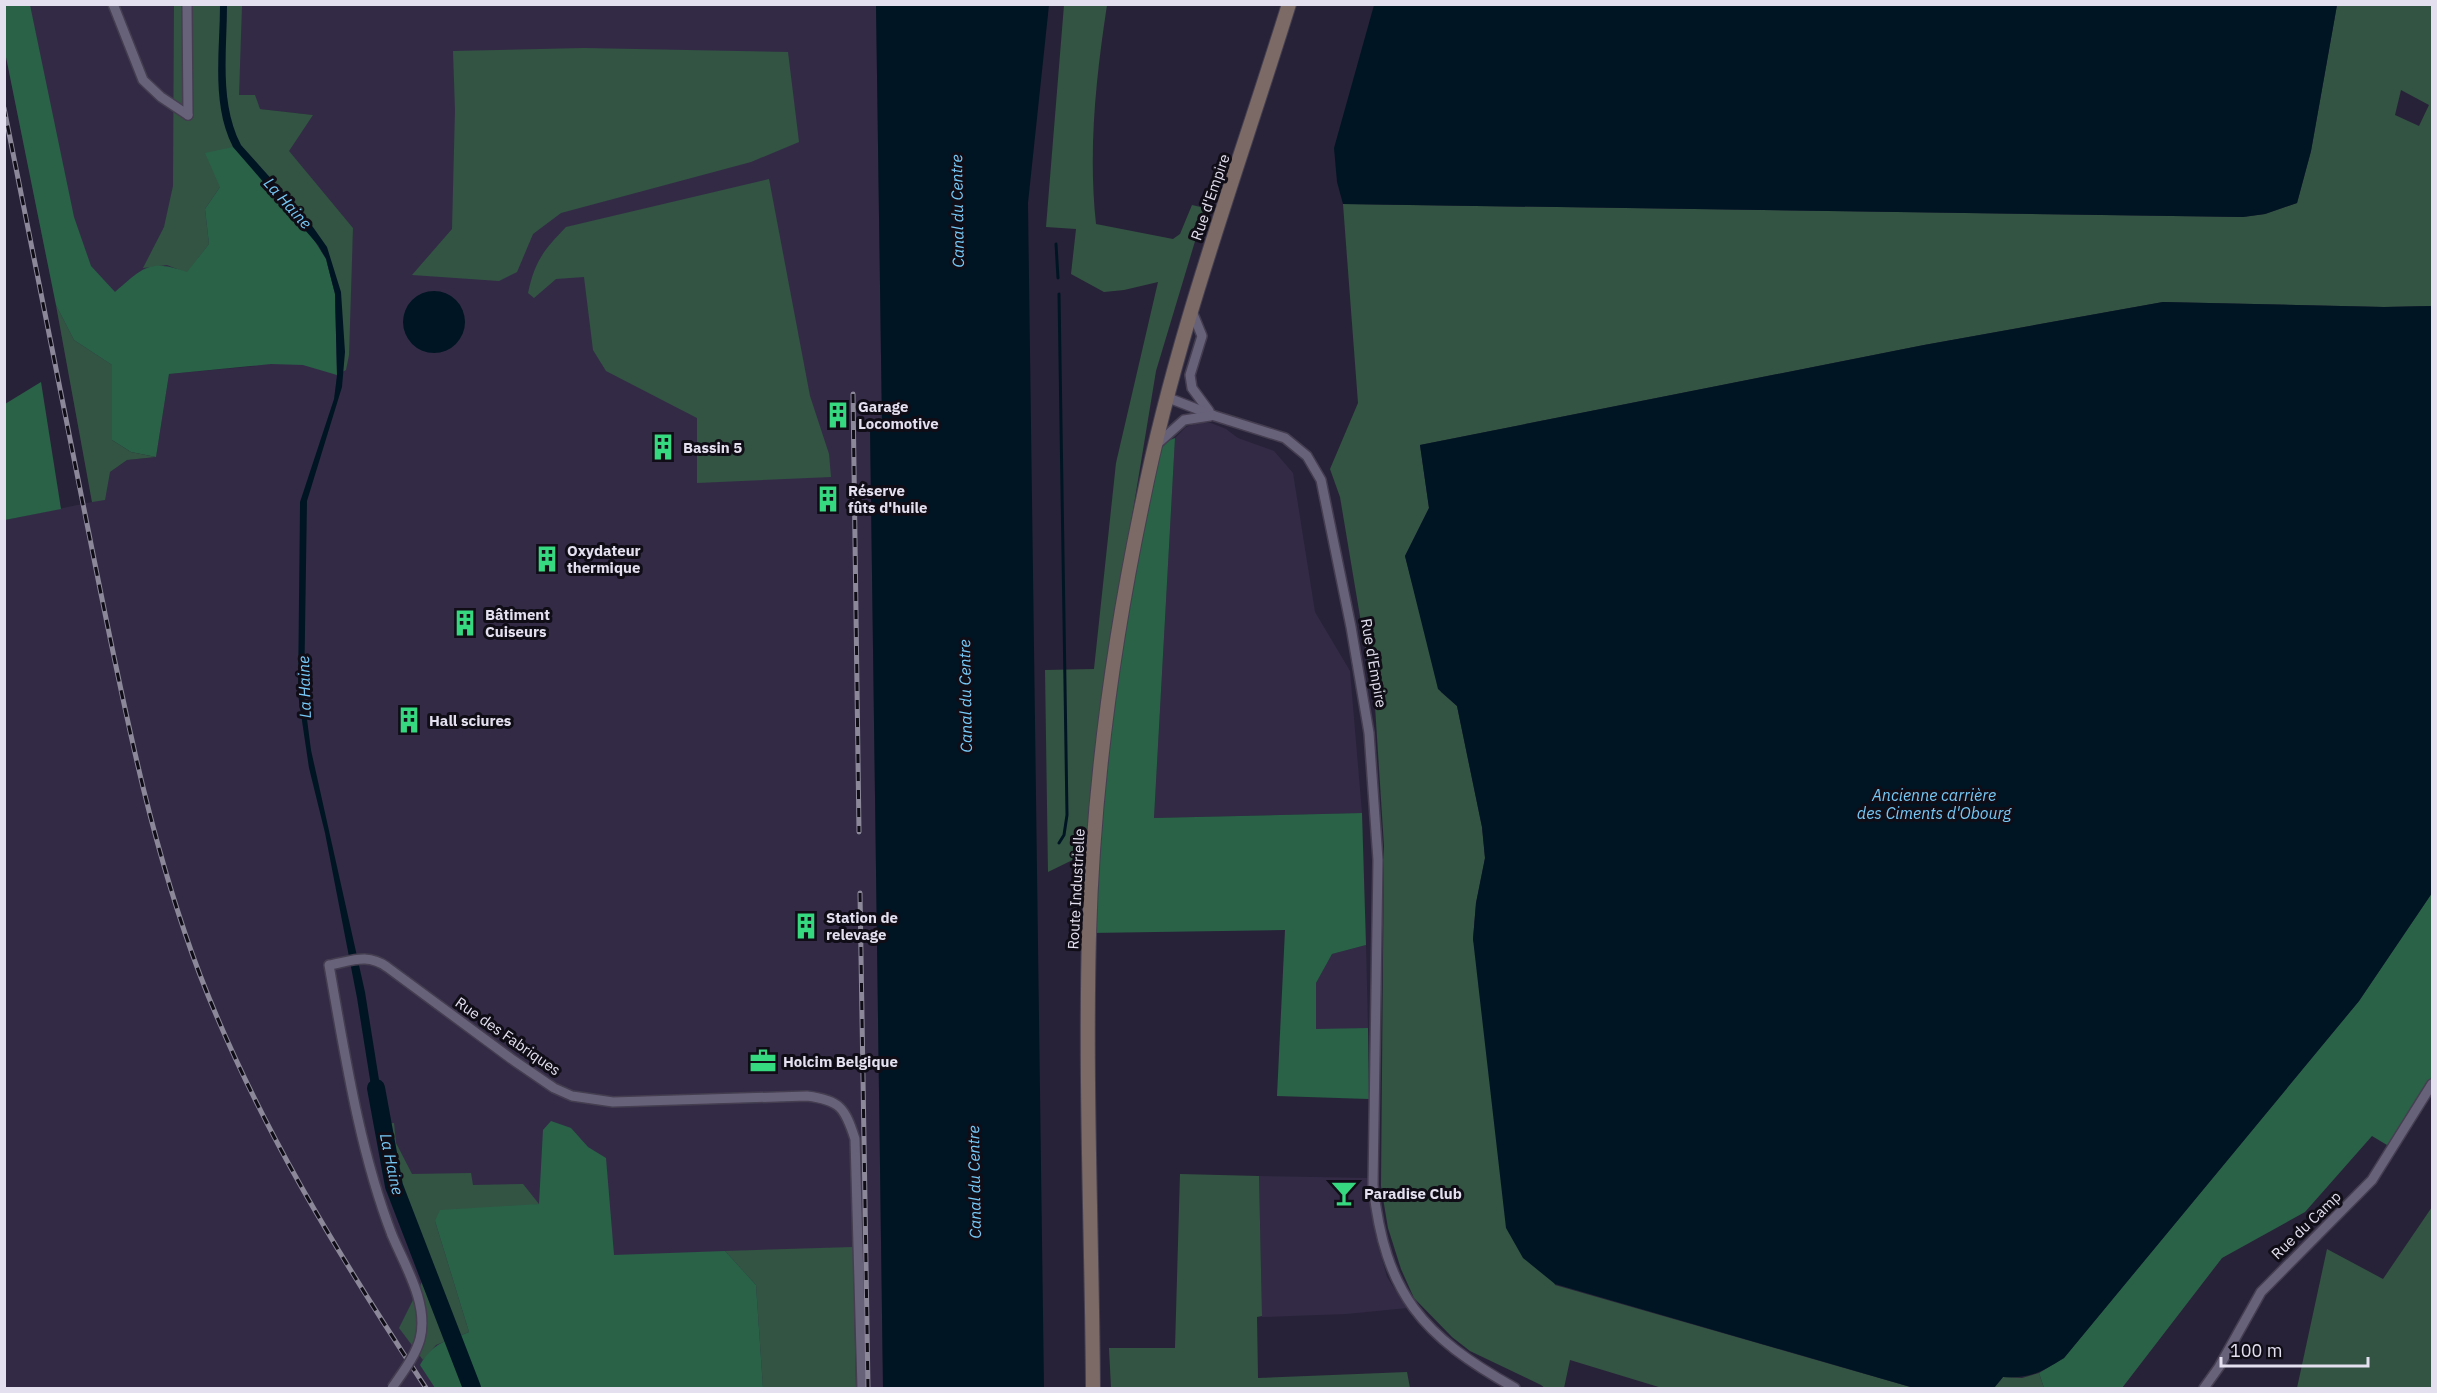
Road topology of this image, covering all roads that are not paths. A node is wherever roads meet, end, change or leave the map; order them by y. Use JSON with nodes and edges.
{"nodes":[{"id":1,"x":113,"y":4,"type":"edge"},
{"id":2,"x":187,"y":4,"type":"edge"},
{"id":3,"x":1289,"y":4,"type":"edge"},
{"id":4,"x":1191,"y":307,"type":"junction"},
{"id":5,"x":1166,"y":397,"type":"junction"},
{"id":6,"x":1215,"y":416,"type":"junction"},
{"id":7,"x":1154,"y":446,"type":"junction"},
{"id":8,"x":2433,"y":1084,"type":"edge"},
{"id":9,"x":392,"y":1389,"type":"edge"},
{"id":10,"x":862,"y":1389,"type":"edge"},
{"id":11,"x":1093,"y":1389,"type":"edge"},
{"id":12,"x":1515,"y":1389,"type":"edge"},
{"id":13,"x":2204,"y":1389,"type":"edge"}],
"edges":[{"from":1,"to":2,"type":"street"},
{"from":3,"to":4,"type":"main road","name":"Rue d'Empire"},
{"from":4,"to":5,"type":"main road","name":"Rue d'Empire"},
{"from":4,"to":6,"type":"street"},
{"from":5,"to":6,"type":"street","name":"Rue d'Empire"},
{"from":5,"to":7,"type":"main road","name":"Route Industrielle"},
{"from":6,"to":7,"type":"street"},
{"from":6,"to":12,"type":"street","name":"Rue d'Empire"},
{"from":7,"to":11,"type":"main road","name":"Route Industrielle"},
{"from":8,"to":13,"type":"street","name":"Rue du Camp"},
{"from":9,"to":10,"type":"street","name":"Rue des Fabriques","bridge":true}]}
